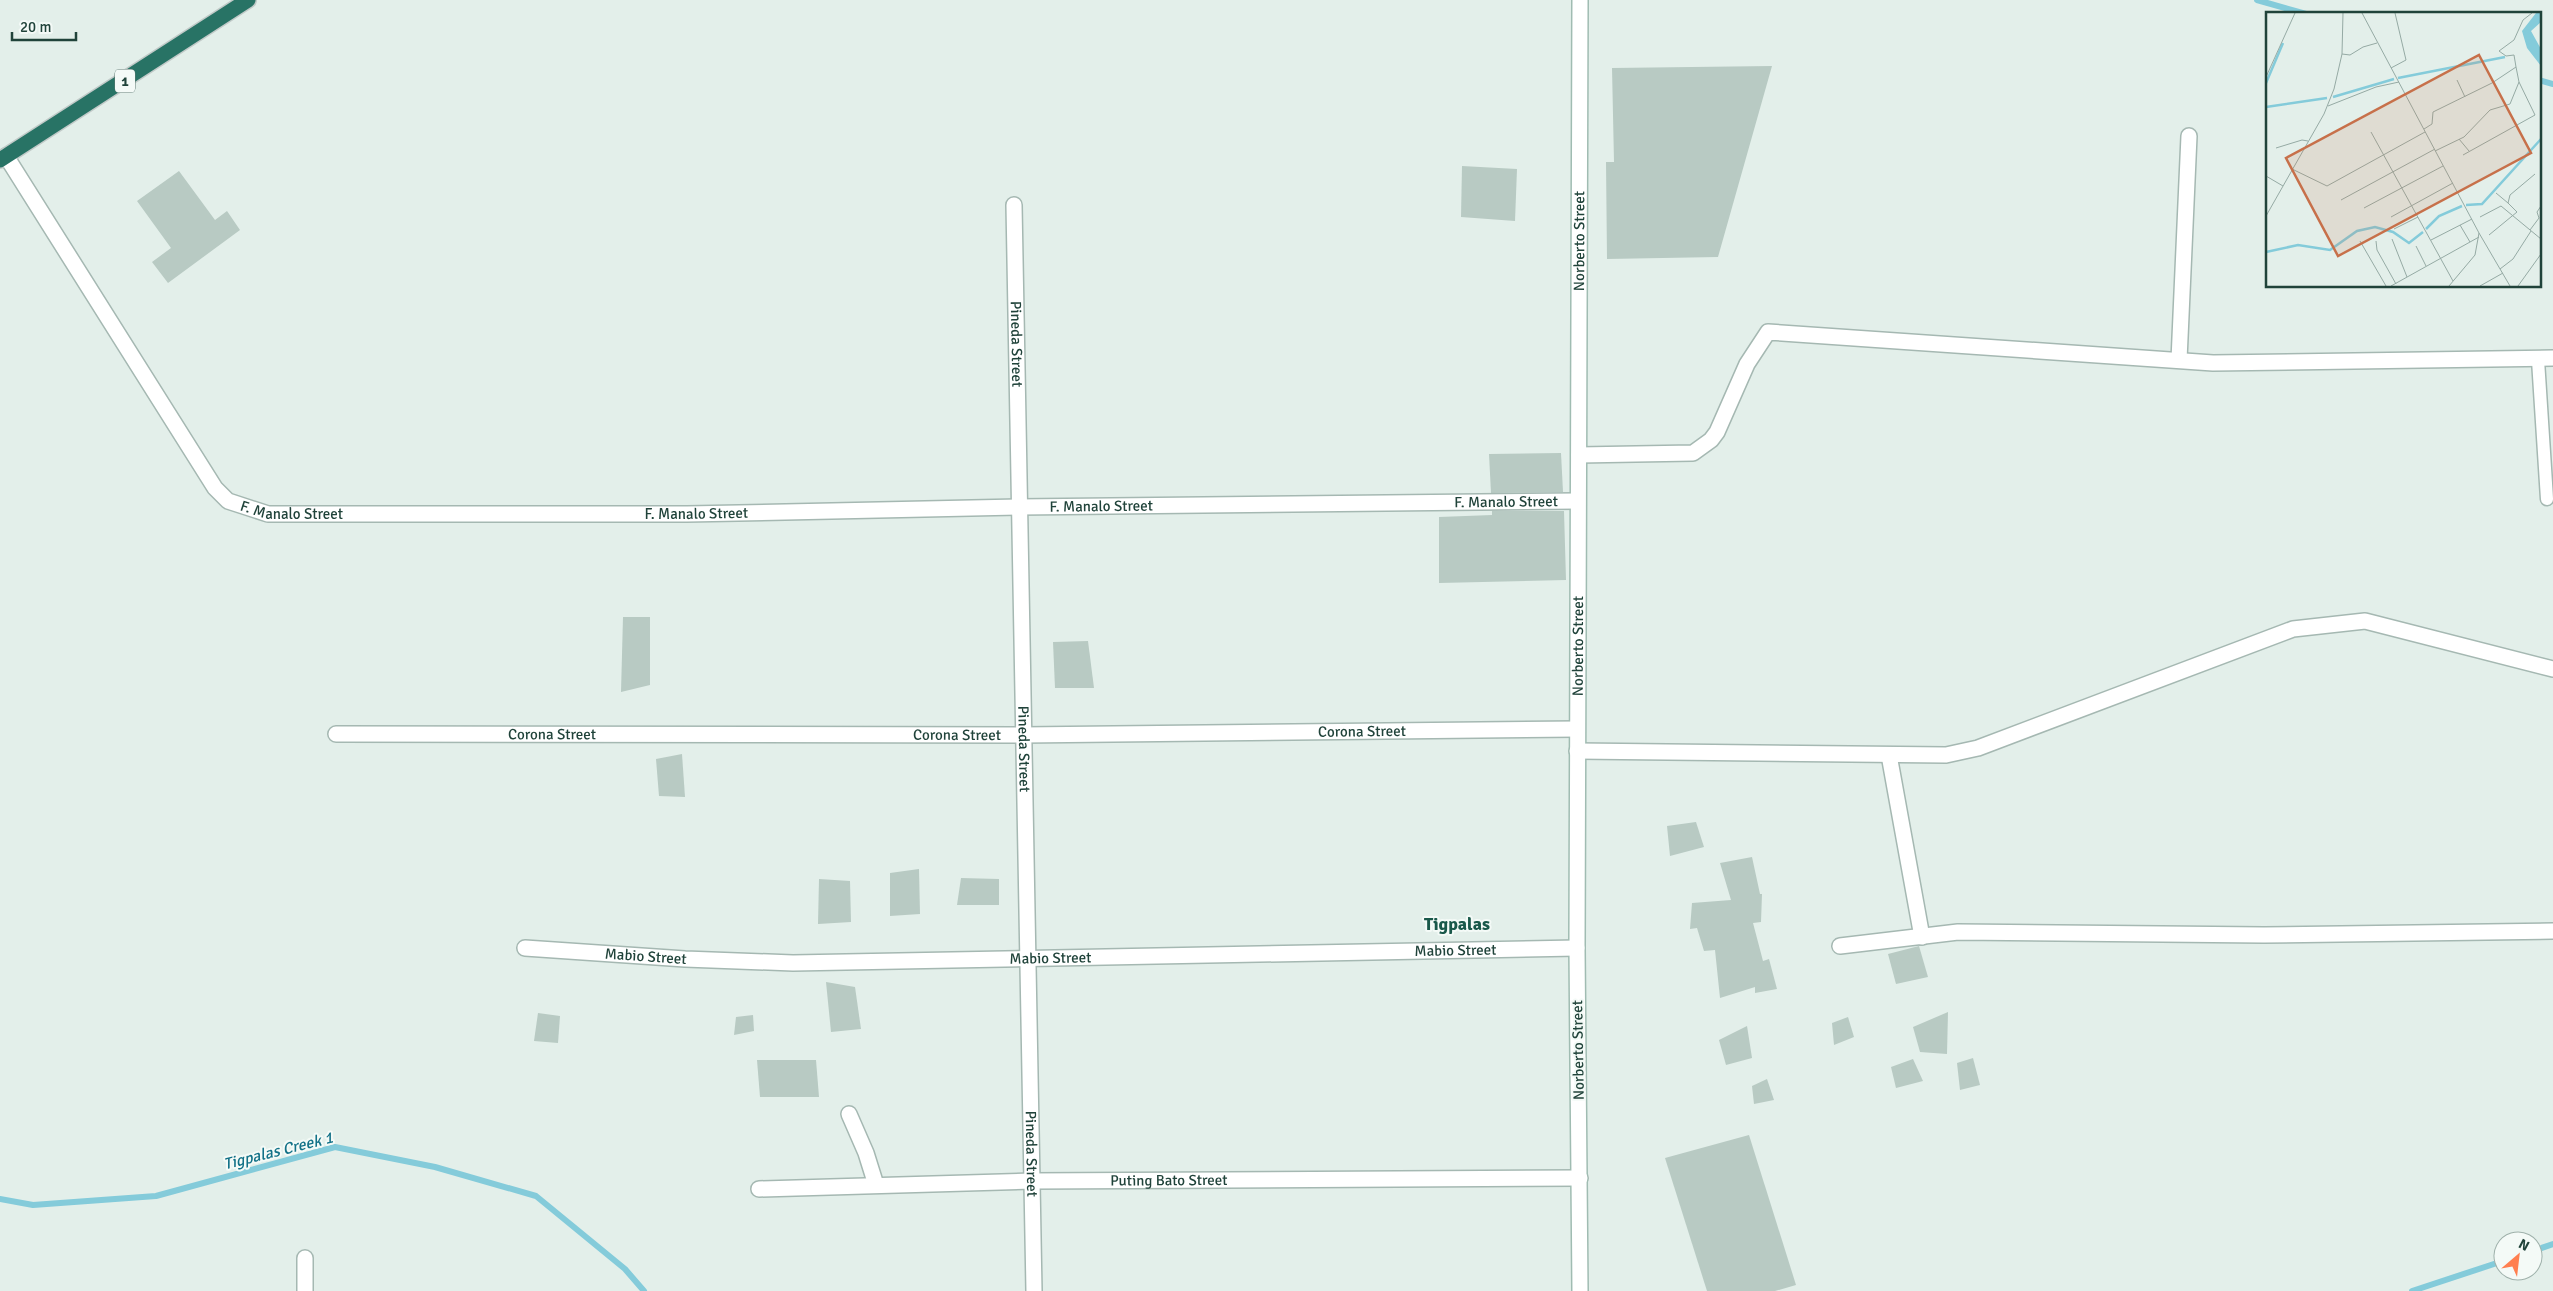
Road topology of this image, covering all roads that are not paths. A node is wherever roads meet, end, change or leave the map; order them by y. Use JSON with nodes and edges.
{"nodes":[{"id":1,"x":248,"y":0,"type":"edge"},
{"id":2,"x":1580,"y":0,"type":"edge"},
{"id":3,"x":2189,"y":136,"type":"dead end"},
{"id":4,"x":3,"y":158,"type":"edge"},
{"id":5,"x":1014,"y":205,"type":"dead end"},
{"id":6,"x":2553,"y":358,"type":"edge"},
{"id":7,"x":2179,"y":360,"type":"junction"},
{"id":8,"x":2538,"y":360,"type":"junction"},
{"id":9,"x":1578,"y":455,"type":"junction"},
{"id":10,"x":2547,"y":499,"type":"dead end"},
{"id":11,"x":1577,"y":501,"type":"junction"},
{"id":12,"x":1019,"y":507,"type":"junction"},
{"id":13,"x":2553,"y":669,"type":"edge"},
{"id":14,"x":1577,"y":729,"type":"junction"},
{"id":15,"x":336,"y":734,"type":"dead end"},
{"id":16,"x":1022,"y":734,"type":"junction"},
{"id":17,"x":1577,"y":751,"type":"junction"},
{"id":18,"x":1889,"y":755,"type":"junction"},
{"id":19,"x":2553,"y":931,"type":"edge"},
{"id":20,"x":1922,"y":937,"type":"junction"},
{"id":21,"x":1840,"y":946,"type":"dead end"},
{"id":22,"x":525,"y":948,"type":"dead end"},
{"id":23,"x":1577,"y":948,"type":"junction"},
{"id":24,"x":1029,"y":959,"type":"junction"},
{"id":25,"x":849,"y":1114,"type":"dead end"},
{"id":26,"x":1580,"y":1178,"type":"junction"},
{"id":27,"x":1032,"y":1181,"type":"junction"},
{"id":28,"x":876,"y":1185,"type":"junction"},
{"id":29,"x":759,"y":1189,"type":"dead end"},
{"id":30,"x":305,"y":1258,"type":"dead end"},
{"id":31,"x":305,"y":1291,"type":"edge"},
{"id":32,"x":1034,"y":1291,"type":"edge"},
{"id":33,"x":1580,"y":1291,"type":"edge"}],
"edges":[{"from":1,"to":4,"type":"highway","number":"1"},
{"from":2,"to":9,"type":"street","name":"Norberto Street"},
{"from":3,"to":7,"type":"street"},
{"from":4,"to":12,"type":"street","name":"F. Manalo Street"},
{"from":5,"to":12,"type":"street","name":"Pineda Street"},
{"from":6,"to":8,"type":"street"},
{"from":7,"to":8,"type":"street"},
{"from":7,"to":9,"type":"street"},
{"from":8,"to":10,"type":"lane"},
{"from":9,"to":11,"type":"street","name":"Norberto Street"},
{"from":11,"to":12,"type":"street","name":"F. Manalo Street"},
{"from":11,"to":14,"type":"street","name":"Norberto Street"},
{"from":12,"to":16,"type":"street","name":"Pineda Street"},
{"from":13,"to":18,"type":"street"},
{"from":14,"to":16,"type":"street","name":"Corona Street"},
{"from":14,"to":17,"type":"street","name":"Norberto Street"},
{"from":15,"to":16,"type":"street","name":"Corona Street"},
{"from":16,"to":24,"type":"street","name":"Pineda Street"},
{"from":17,"to":18,"type":"street"},
{"from":17,"to":23,"type":"street","name":"Norberto Street"},
{"from":18,"to":20,"type":"street"},
{"from":19,"to":20,"type":"street"},
{"from":20,"to":21,"type":"street"},
{"from":22,"to":24,"type":"street","name":"Mabio Street"},
{"from":23,"to":24,"type":"street","name":"Mabio Street"},
{"from":23,"to":26,"type":"street","name":"Norberto Street"},
{"from":24,"to":27,"type":"street","name":"Pineda Street"},
{"from":25,"to":28,"type":"street"},
{"from":26,"to":27,"type":"street","name":"Puting Bato Street"},
{"from":26,"to":33,"type":"street","name":"Norberto Street"},
{"from":27,"to":28,"type":"street","name":"Puting Bato Street"},
{"from":27,"to":32,"type":"street","name":"Pineda Street"},
{"from":28,"to":29,"type":"street","name":"Puting Bato Street"},
{"from":30,"to":31,"type":"street"}]}
